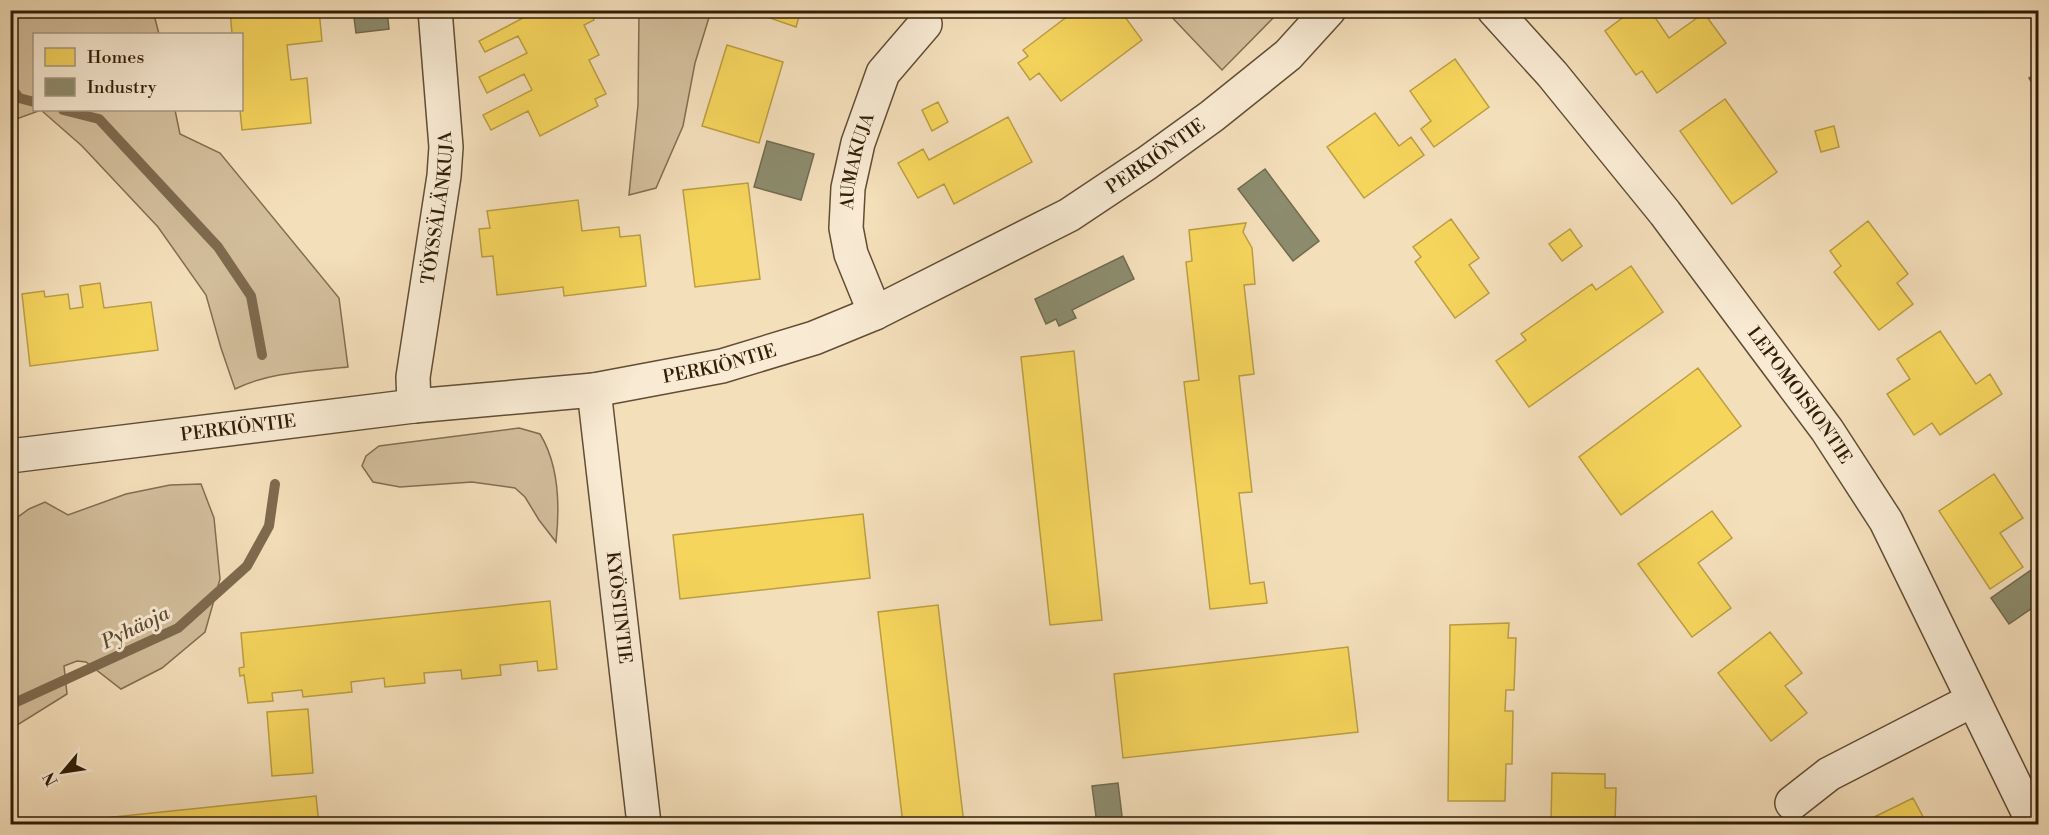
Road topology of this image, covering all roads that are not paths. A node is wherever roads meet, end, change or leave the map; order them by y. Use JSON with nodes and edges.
{"nodes":[{"id":1,"x":435,"y":10,"type":"edge"},
{"id":2,"x":1329,"y":10,"type":"edge"},
{"id":3,"x":1494,"y":10,"type":"edge"},
{"id":4,"x":925,"y":24,"type":"dead end"},
{"id":5,"x":875,"y":313,"type":"junction"},
{"id":6,"x":594,"y":390,"type":"junction"},
{"id":7,"x":414,"y":406,"type":"junction"},
{"id":8,"x":10,"y":456,"type":"edge"},
{"id":9,"x":1973,"y":700,"type":"junction"},
{"id":10,"x":1792,"y":803,"type":"dead end"},
{"id":11,"x":644,"y":825,"type":"edge"},
{"id":12,"x":2034,"y":825,"type":"edge"}],
"edges":[{"from":1,"to":7,"type":"street","name":"TÖYSSÄLÄNKUJA"},
{"from":2,"to":5,"type":"street","name":"PERKIÖNTIE"},
{"from":3,"to":9,"type":"street","name":"LEPOMOISIONTIE"},
{"from":4,"to":5,"type":"street","name":"AUMAKUJA"},
{"from":5,"to":6,"type":"street","name":"PERKIÖNTIE"},
{"from":6,"to":7,"type":"street","name":"PERKIÖNTIE"},
{"from":6,"to":11,"type":"street","name":"KYÖSTINTIE"},
{"from":7,"to":8,"type":"street","name":"PERKIÖNTIE"},
{"from":9,"to":10,"type":"street"},
{"from":9,"to":12,"type":"street","name":"LEPOMOISIONTIE"}]}
